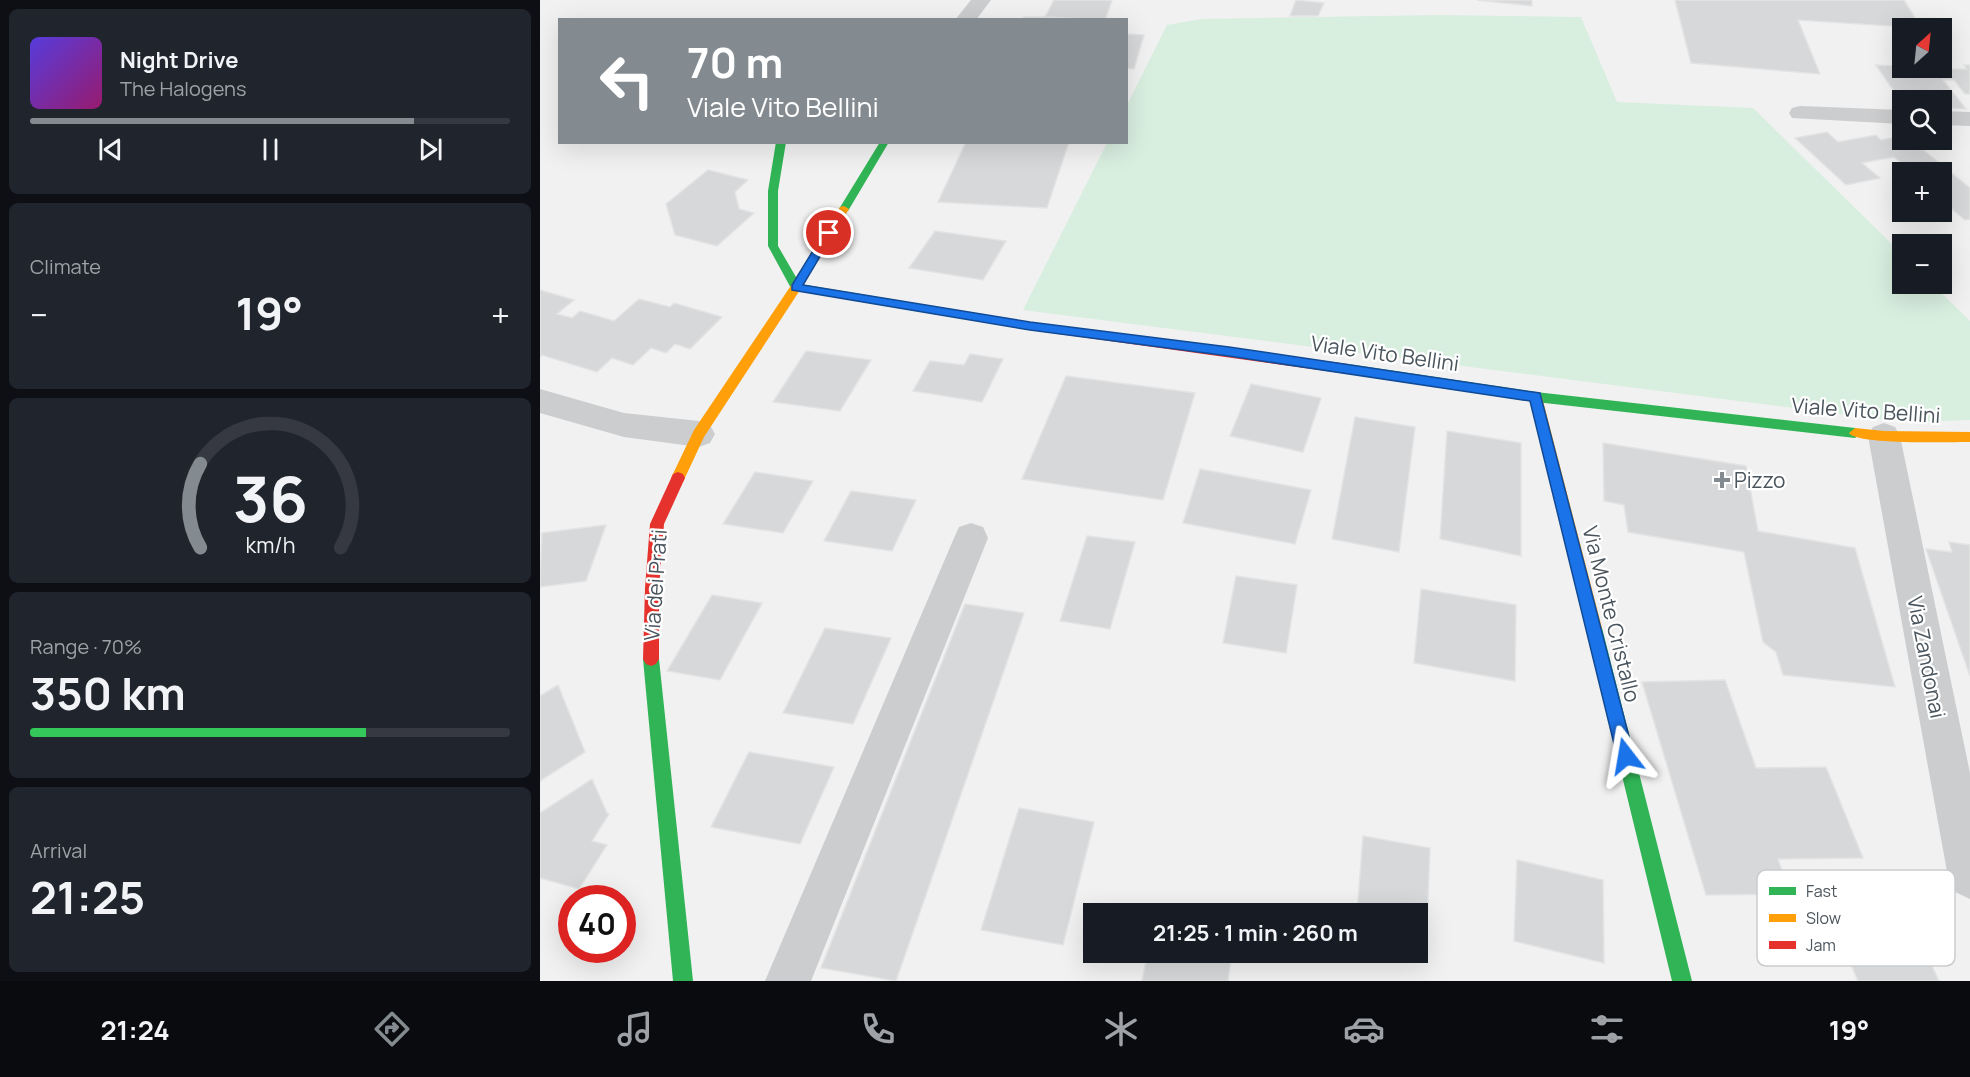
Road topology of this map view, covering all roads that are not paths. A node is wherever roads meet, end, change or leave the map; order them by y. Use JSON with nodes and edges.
{"nodes":[{"id":1,"x":981,"y":0,"type":"edge"},
{"id":2,"x":967,"y":18,"type":"edge"},
{"id":3,"x":1800,"y":113,"type":"dead end"},
{"id":4,"x":1892,"y":117,"type":"edge"},
{"id":5,"x":1952,"y":118,"type":"edge"},
{"id":6,"x":1970,"y":119,"type":"edge"},
{"id":7,"x":781,"y":144,"type":"edge"},
{"id":8,"x":884,"y":144,"type":"edge"},
{"id":9,"x":796,"y":287,"type":"junction"},
{"id":10,"x":1536,"y":397,"type":"junction"},
{"id":11,"x":540,"y":401,"type":"edge"},
{"id":12,"x":699,"y":434,"type":"junction"},
{"id":13,"x":1884,"y":436,"type":"junction"},
{"id":14,"x":1970,"y":437,"type":"edge"},
{"id":15,"x":971,"y":538,"type":"dead end"},
{"id":16,"x":1970,"y":877,"type":"edge"},
{"id":17,"x":683,"y":981,"type":"edge"},
{"id":18,"x":788,"y":981,"type":"edge"},
{"id":19,"x":1682,"y":981,"type":"edge"}],
"edges":[{"from":1,"to":2,"type":"street"},
{"from":3,"to":4,"type":"street"},
{"from":5,"to":6,"type":"street"},
{"from":7,"to":9,"type":"street"},
{"from":8,"to":9,"type":"street","name":"Via dei Prati"},
{"from":9,"to":10,"type":"street","name":"Viale Vito Bellini"},
{"from":9,"to":12,"type":"street","name":"Via dei Prati"},
{"from":10,"to":13,"type":"street","name":"Viale Vito Bellini"},
{"from":10,"to":19,"type":"street","name":"Via Monte Cristallo"},
{"from":11,"to":12,"type":"street"},
{"from":12,"to":17,"type":"street","name":"Via dei Prati"},
{"from":13,"to":14,"type":"street","name":"Viale Vito Bellini"},
{"from":13,"to":16,"type":"street","name":"Via Zandonai"},
{"from":15,"to":18,"type":"street"}]}
